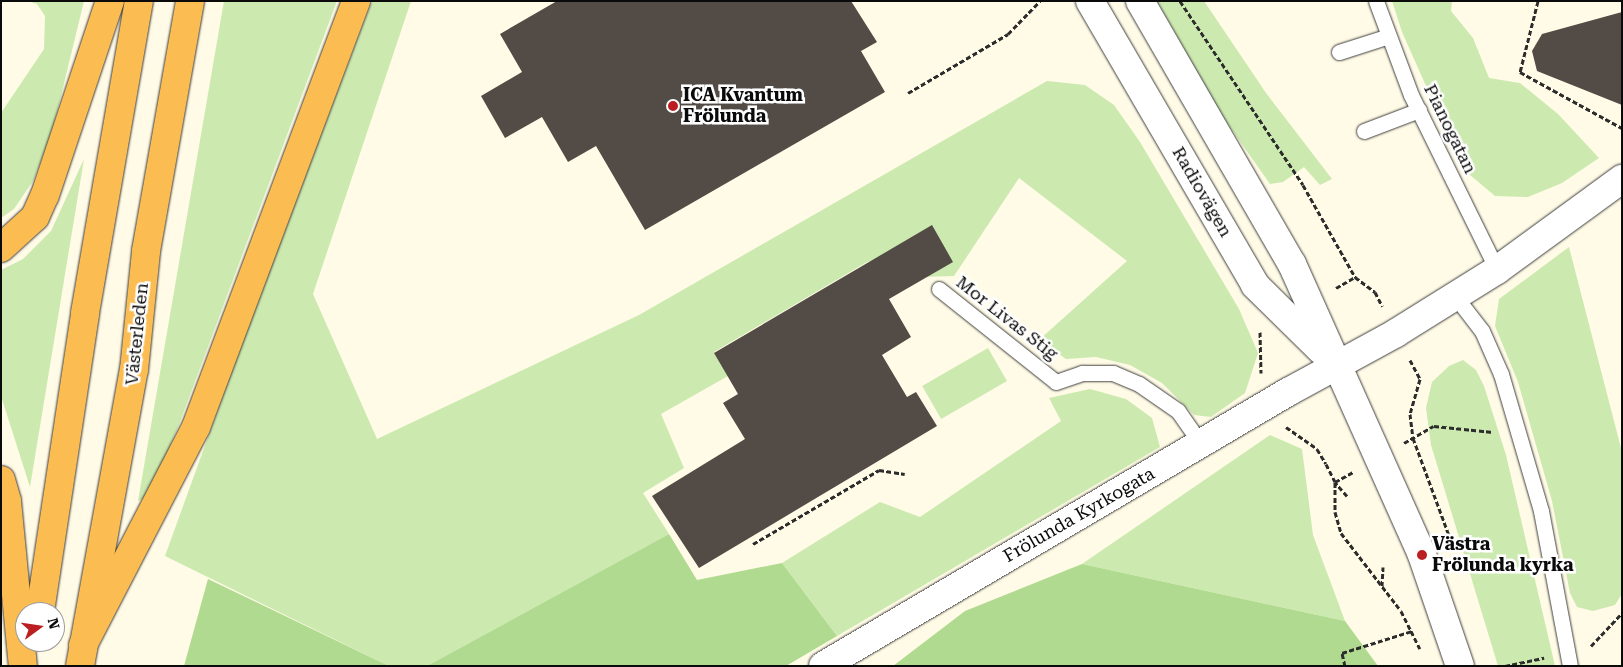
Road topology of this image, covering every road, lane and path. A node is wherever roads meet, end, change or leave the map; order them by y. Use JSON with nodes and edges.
{"nodes":[{"id":1,"x":110,"y":1,"type":"edge"},
{"id":2,"x":139,"y":1,"type":"edge"},
{"id":3,"x":190,"y":1,"type":"edge"},
{"id":4,"x":356,"y":1,"type":"edge"},
{"id":5,"x":1040,"y":1,"type":"edge"},
{"id":6,"x":1140,"y":1,"type":"edge"},
{"id":7,"x":1180,"y":1,"type":"edge"},
{"id":8,"x":1376,"y":1,"type":"edge"},
{"id":9,"x":1538,"y":1,"type":"edge"},
{"id":10,"x":1092,"y":4,"type":"edge"},
{"id":11,"x":1389,"y":36,"type":"junction"},
{"id":12,"x":1339,"y":52,"type":"dead end"},
{"id":13,"x":908,"y":93,"type":"dead end"},
{"id":14,"x":1419,"y":110,"type":"junction"},
{"id":15,"x":1622,"y":128,"type":"edge"},
{"id":16,"x":1364,"y":131,"type":"dead end"},
{"id":17,"x":1622,"y":179,"type":"edge"},
{"id":18,"x":1,"y":248,"type":"edge"},
{"id":19,"x":1497,"y":270,"type":"junction"},
{"id":20,"x":939,"y":289,"type":"dead end"},
{"id":21,"x":1455,"y":296,"type":"junction"},
{"id":22,"x":1396,"y":333,"type":"junction"},
{"id":23,"x":1336,"y":366,"type":"junction"},
{"id":24,"x":1272,"y":402,"type":"junction"},
{"id":25,"x":1521,"y":438,"type":"junction"},
{"id":26,"x":1201,"y":444,"type":"junction"},
{"id":27,"x":905,"y":474,"type":"dead end"},
{"id":28,"x":1,"y":480,"type":"edge"},
{"id":29,"x":1335,"y":482,"type":"junction"},
{"id":30,"x":1347,"y":496,"type":"dead end"},
{"id":31,"x":754,"y":544,"type":"dead end"},
{"id":32,"x":1383,"y":567,"type":"dead end"},
{"id":33,"x":1382,"y":586,"type":"junction"},
{"id":34,"x":42,"y":602,"type":"edge"},
{"id":35,"x":1622,"y":613,"type":"edge"},
{"id":36,"x":1412,"y":631,"type":"junction"},
{"id":37,"x":34,"y":652,"type":"edge"},
{"id":38,"x":82,"y":655,"type":"edge"},
{"id":39,"x":1423,"y":658,"type":"dead end"},
{"id":40,"x":1543,"y":658,"type":"dead end"},
{"id":41,"x":1570,"y":660,"type":"edge"},
{"id":42,"x":23,"y":666,"type":"edge"},
{"id":43,"x":32,"y":666,"type":"edge"},
{"id":44,"x":823,"y":666,"type":"edge"},
{"id":45,"x":1345,"y":666,"type":"edge"},
{"id":46,"x":1460,"y":666,"type":"edge"},
{"id":47,"x":1505,"y":666,"type":"edge"}],
"edges":[{"from":1,"to":18,"type":"highway"},
{"from":2,"to":34,"type":"highway"},
{"from":3,"to":38,"type":"highway","name":"Västerleden"},
{"from":4,"to":38,"type":"highway"},
{"from":5,"to":13,"type":"path"},
{"from":6,"to":23,"type":"street","name":"Radiovägen"},
{"from":7,"to":22,"type":"path"},
{"from":8,"to":11,"type":"lane","name":"Pianogatan"},
{"from":9,"to":15,"type":"path"},
{"from":10,"to":23,"type":"street","name":"Radiovägen"},
{"from":11,"to":12,"type":"lane"},
{"from":11,"to":14,"type":"lane","name":"Pianogatan"},
{"from":14,"to":16,"type":"lane"},
{"from":14,"to":19,"type":"lane","name":"Pianogatan"},
{"from":17,"to":19,"type":"street","name":"Frölunda Kyrkogata"},
{"from":19,"to":21,"type":"street","name":"Frölunda Kyrkogata"},
{"from":20,"to":26,"type":"lane","name":"Mor Livas Stig"},
{"from":21,"to":22,"type":"street","name":"Frölunda Kyrkogata"},
{"from":21,"to":25,"type":"lane"},
{"from":22,"to":23,"type":"street","name":"Frölunda Kyrkogata"},
{"from":22,"to":25,"type":"path"},
{"from":23,"to":24,"type":"street","name":"Frölunda Kyrkogata"},
{"from":23,"to":46,"type":"street","name":"Radiovägen"},
{"from":24,"to":26,"type":"street","name":"Frölunda Kyrkogata"},
{"from":24,"to":29,"type":"path"},
{"from":25,"to":41,"type":"lane"},
{"from":26,"to":44,"type":"street","name":"Frölunda Kyrkogata"},
{"from":27,"to":31,"type":"path"},
{"from":28,"to":42,"type":"highway"},
{"from":29,"to":30,"type":"path"},
{"from":29,"to":33,"type":"path"},
{"from":32,"to":33,"type":"path"},
{"from":33,"to":36,"type":"path"},
{"from":35,"to":41,"type":"path"},
{"from":36,"to":39,"type":"path"},
{"from":36,"to":45,"type":"path"},
{"from":37,"to":43,"type":"highway"},
{"from":40,"to":47,"type":"path"}]}
